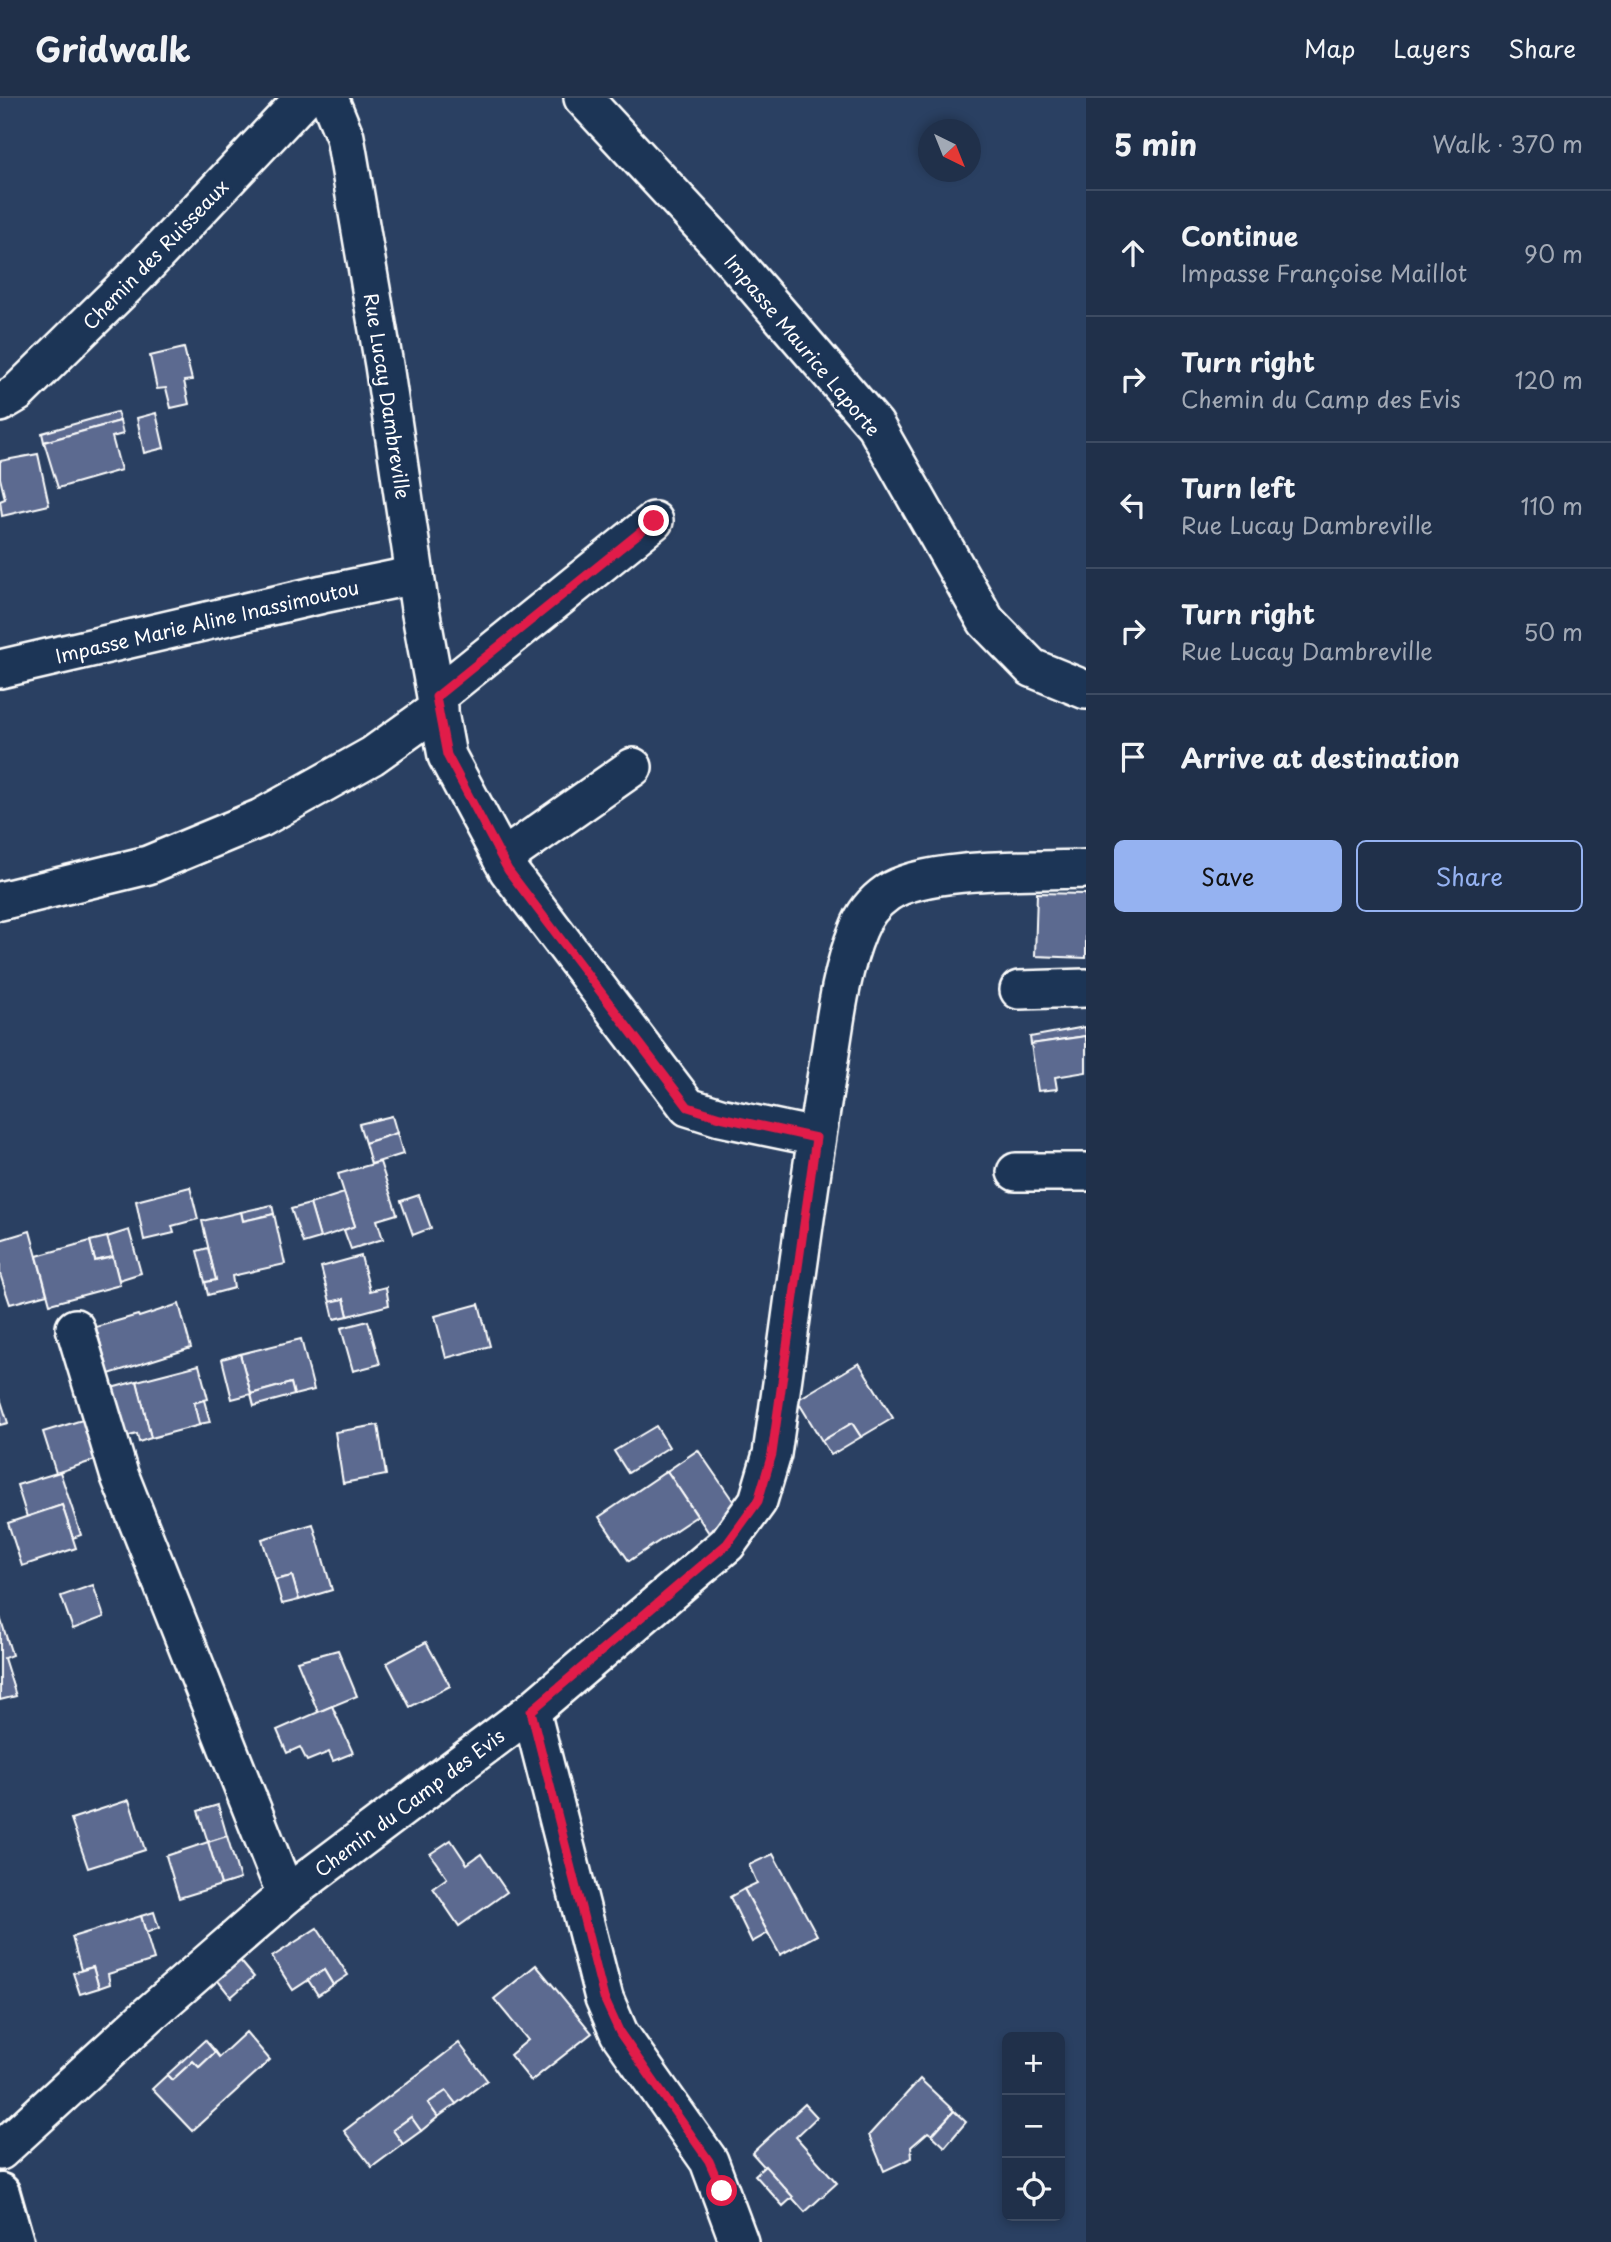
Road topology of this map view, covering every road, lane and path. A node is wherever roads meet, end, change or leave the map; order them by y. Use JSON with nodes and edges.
{"nodes":[{"id":1,"x":329,"y":98,"type":"edge"},
{"id":2,"x":583,"y":98,"type":"edge"},
{"id":3,"x":285,"y":105,"type":"edge"},
{"id":4,"x":0,"y":403,"type":"edge"},
{"id":5,"x":654,"y":521,"type":"dead end"},
{"id":6,"x":415,"y":575,"type":"junction"},
{"id":7,"x":0,"y":669,"type":"edge"},
{"id":8,"x":1086,"y":690,"type":"edge"},
{"id":9,"x":437,"y":702,"type":"junction"},
{"id":10,"x":633,"y":767,"type":"dead end"},
{"id":11,"x":502,"y":859,"type":"junction"},
{"id":12,"x":1086,"y":869,"type":"edge"},
{"id":13,"x":0,"y":901,"type":"edge"},
{"id":14,"x":1086,"y":988,"type":"edge"},
{"id":15,"x":1019,"y":990,"type":"dead end"},
{"id":16,"x":816,"y":1138,"type":"junction"},
{"id":17,"x":1016,"y":1172,"type":"dead end"},
{"id":18,"x":1086,"y":1172,"type":"edge"},
{"id":19,"x":75,"y":1328,"type":"dead end"},
{"id":20,"x":531,"y":1711,"type":"junction"},
{"id":21,"x":286,"y":1895,"type":"junction"},
{"id":22,"x":0,"y":2151,"type":"edge"},
{"id":23,"x":0,"y":2193,"type":"edge"},
{"id":24,"x":14,"y":2242,"type":"edge"},
{"id":25,"x":739,"y":2242,"type":"edge"}],
"edges":[{"from":1,"to":6,"type":"street","name":"Rue Lucay Dambreville"},
{"from":2,"to":8,"type":"street","name":"Impasse Maurice Laporte"},
{"from":3,"to":4,"type":"street","name":"Chemin des Ruisseaux"},
{"from":5,"to":9,"type":"street"},
{"from":6,"to":7,"type":"street","name":"Impasse Marie Aline Inassimoutou"},
{"from":6,"to":9,"type":"street","name":"Rue Lucay Dambreville"},
{"from":9,"to":11,"type":"street","name":"Rue Lucay Dambreville"},
{"from":9,"to":13,"type":"street"},
{"from":10,"to":11,"type":"street"},
{"from":11,"to":16,"type":"street","name":"Rue Lucay Dambreville"},
{"from":12,"to":16,"type":"street","name":"Chemin du Camp des Evis"},
{"from":14,"to":15,"type":"street"},
{"from":16,"to":20,"type":"street","name":"Chemin du Camp des Evis"},
{"from":17,"to":18,"type":"street"},
{"from":19,"to":21,"type":"street"},
{"from":20,"to":21,"type":"street","name":"Chemin du Camp des Evis"},
{"from":20,"to":25,"type":"street"},
{"from":21,"to":22,"type":"street","name":"Chemin du Camp des Evis"},
{"from":23,"to":24,"type":"main road"}]}
